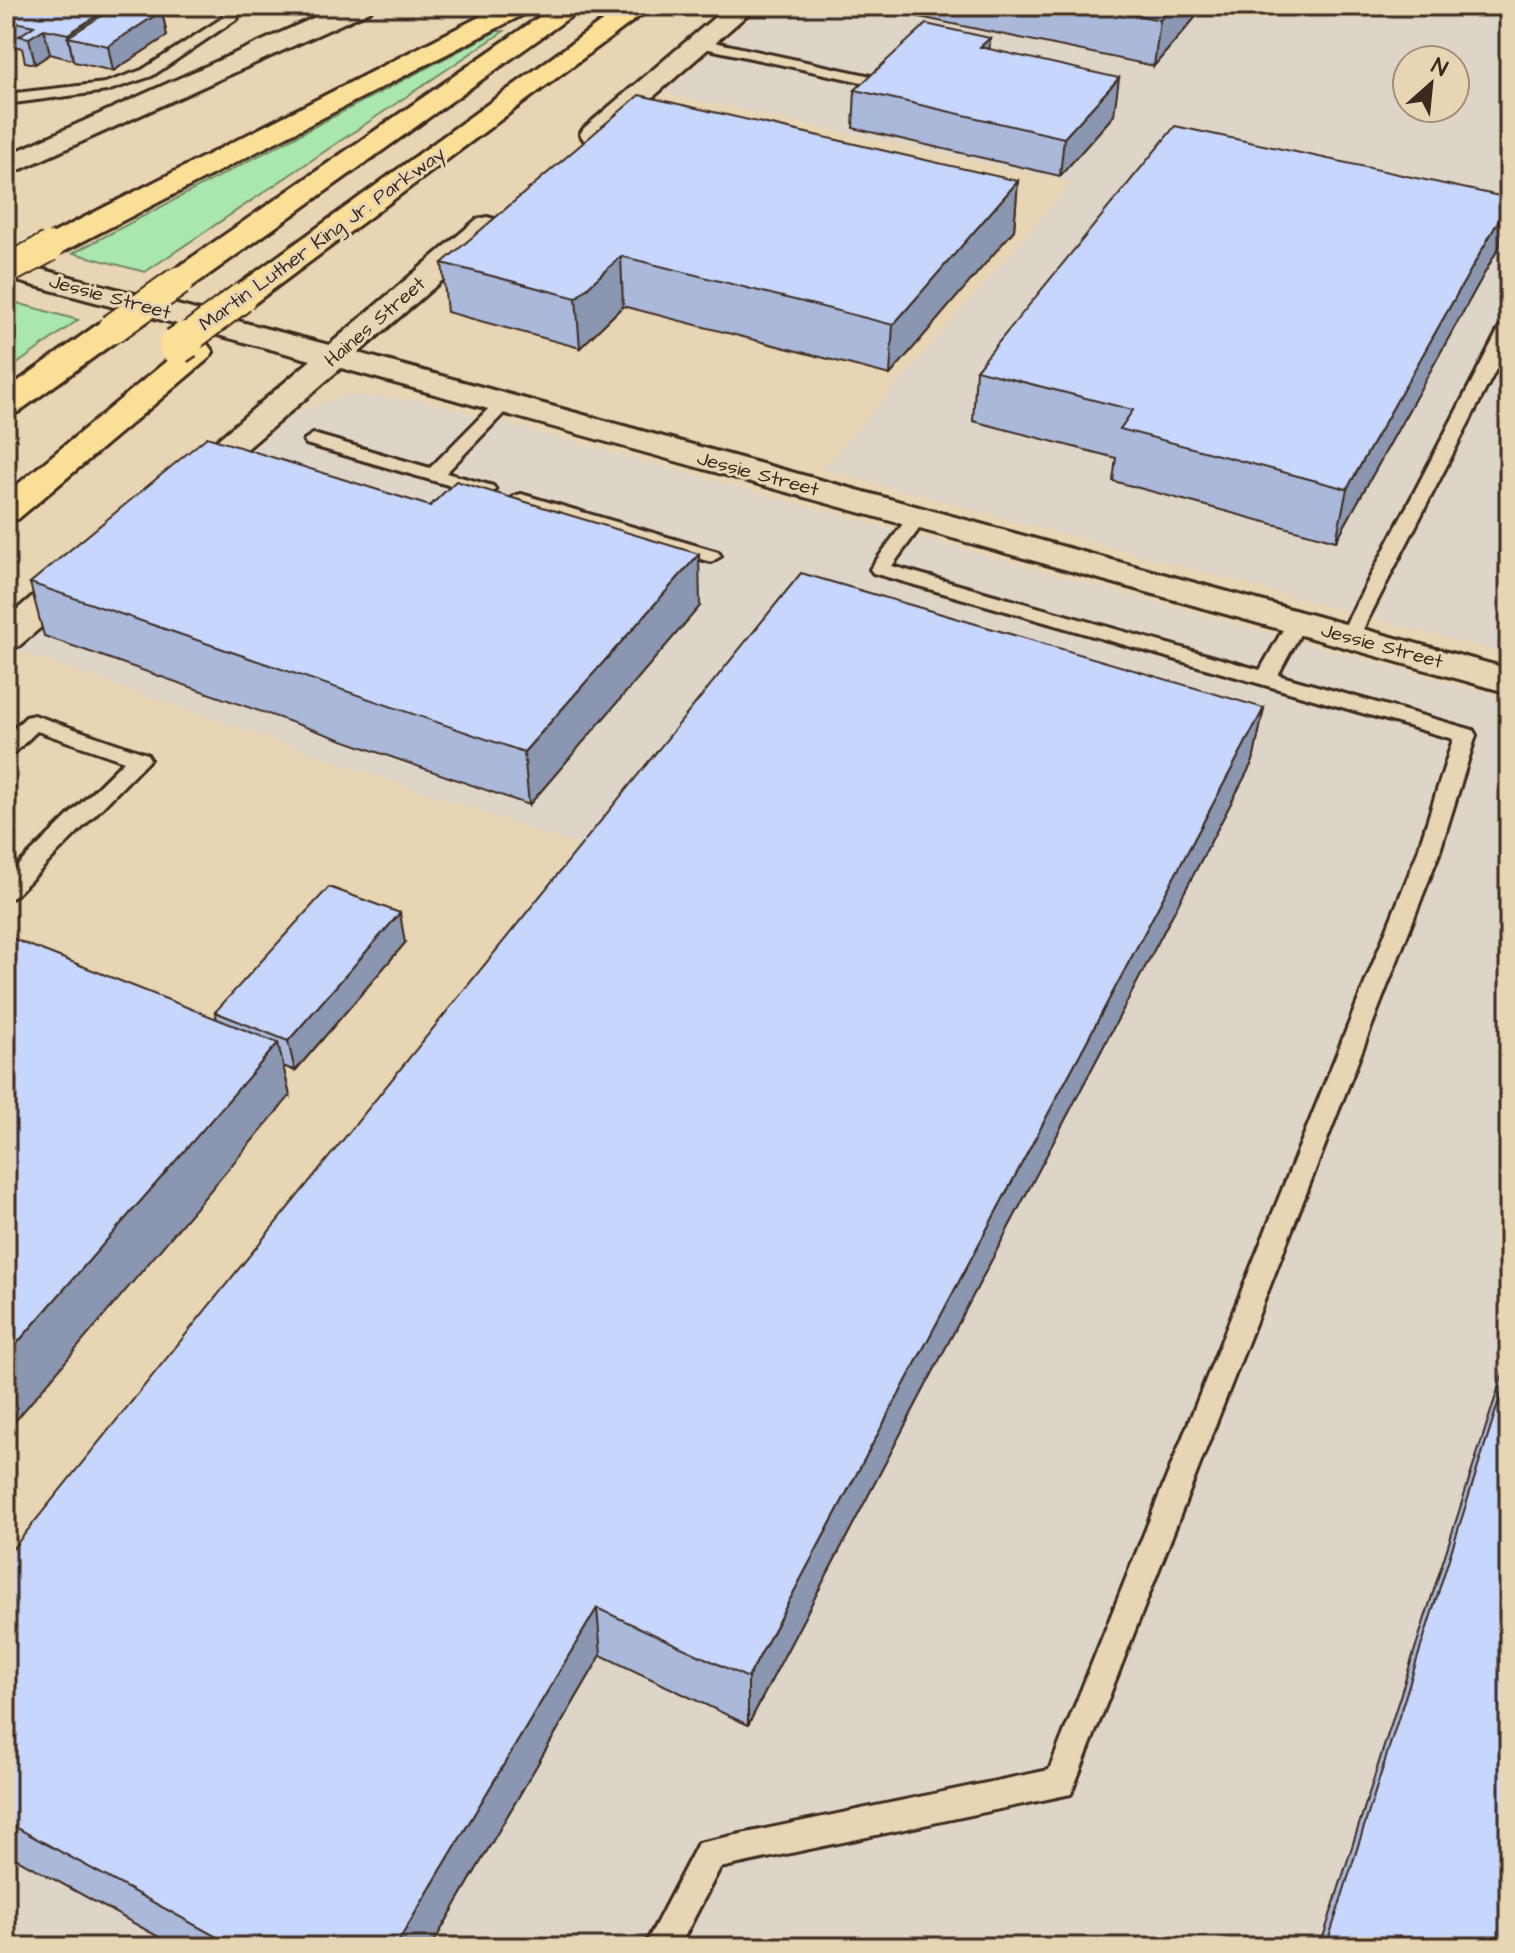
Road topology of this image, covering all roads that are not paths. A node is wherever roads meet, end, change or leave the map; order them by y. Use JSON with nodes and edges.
{"nodes":[{"id":1,"x":218,"y":6,"type":"edge"},
{"id":2,"x":361,"y":6,"type":"edge"},
{"id":3,"x":521,"y":6,"type":"edge"},
{"id":4,"x":572,"y":6,"type":"edge"},
{"id":5,"x":640,"y":6,"type":"edge"},
{"id":6,"x":744,"y":6,"type":"edge"},
{"id":7,"x":700,"y":43,"type":"junction"},
{"id":8,"x":871,"y":80,"type":"edge"},
{"id":9,"x":6,"y":99,"type":"edge"},
{"id":10,"x":570,"y":155,"type":"edge"},
{"id":11,"x":6,"y":167,"type":"edge"},
{"id":12,"x":511,"y":205,"type":"edge"},
{"id":13,"x":6,"y":269,"type":"edge"},
{"id":14,"x":1509,"y":327,"type":"edge"},
{"id":15,"x":187,"y":349,"type":"junction"},
{"id":16,"x":334,"y":356,"type":"junction"},
{"id":17,"x":503,"y":404,"type":"junction"},
{"id":18,"x":6,"y":405,"type":"edge"},
{"id":19,"x":313,"y":440,"type":"dead end"},
{"id":20,"x":6,"y":475,"type":"edge"},
{"id":21,"x":433,"y":475,"type":"junction"},
{"id":22,"x":164,"y":503,"type":"edge"},
{"id":23,"x":6,"y":512,"type":"edge"},
{"id":24,"x":917,"y":518,"type":"junction"},
{"id":25,"x":103,"y":555,"type":"edge"},
{"id":26,"x":711,"y":556,"type":"dead end"},
{"id":27,"x":1296,"y":623,"type":"junction"},
{"id":28,"x":1349,"y":637,"type":"junction"},
{"id":29,"x":6,"y":638,"type":"edge"},
{"id":30,"x":1266,"y":678,"type":"junction"},
{"id":31,"x":1509,"y":681,"type":"edge"},
{"id":32,"x":6,"y":748,"type":"edge"},
{"id":33,"x":6,"y":891,"type":"edge"},
{"id":34,"x":661,"y":1947,"type":"edge"}],
"edges":[{"from":1,"to":9,"type":"lane"},
{"from":2,"to":11,"type":"street"},
{"from":3,"to":13,"type":"highway","bridge":true},
{"from":4,"to":18,"type":"highway","name":"Martin Luther King Jr. Parkway","bridge":true},
{"from":5,"to":15,"type":"highway","name":"Martin Luther King Jr. Parkway"},
{"from":6,"to":7,"type":"street"},
{"from":7,"to":8,"type":"lane"},
{"from":7,"to":10,"type":"street"},
{"from":12,"to":16,"type":"street","name":"Haines Street"},
{"from":13,"to":16,"type":"street","name":"Jessie Street"},
{"from":14,"to":28,"type":"lane"},
{"from":15,"to":20,"type":"highway","name":"Martin Luther King Jr. Parkway"},
{"from":15,"to":23,"type":"highway"},
{"from":16,"to":17,"type":"street","name":"Jessie Street"},
{"from":16,"to":22,"type":"street","name":"Haines Street"},
{"from":17,"to":21,"type":"lane"},
{"from":17,"to":24,"type":"street","name":"Jessie Street"},
{"from":19,"to":21,"type":"lane"},
{"from":21,"to":26,"type":"lane"},
{"from":24,"to":27,"type":"street","name":"Jessie Street"},
{"from":24,"to":30,"type":"lane"},
{"from":25,"to":29,"type":"street"},
{"from":27,"to":28,"type":"street","name":"Jessie Street"},
{"from":27,"to":30,"type":"lane"},
{"from":28,"to":31,"type":"street","name":"Jessie Street"},
{"from":30,"to":34,"type":"lane"},
{"from":32,"to":33,"type":"lane"}]}
